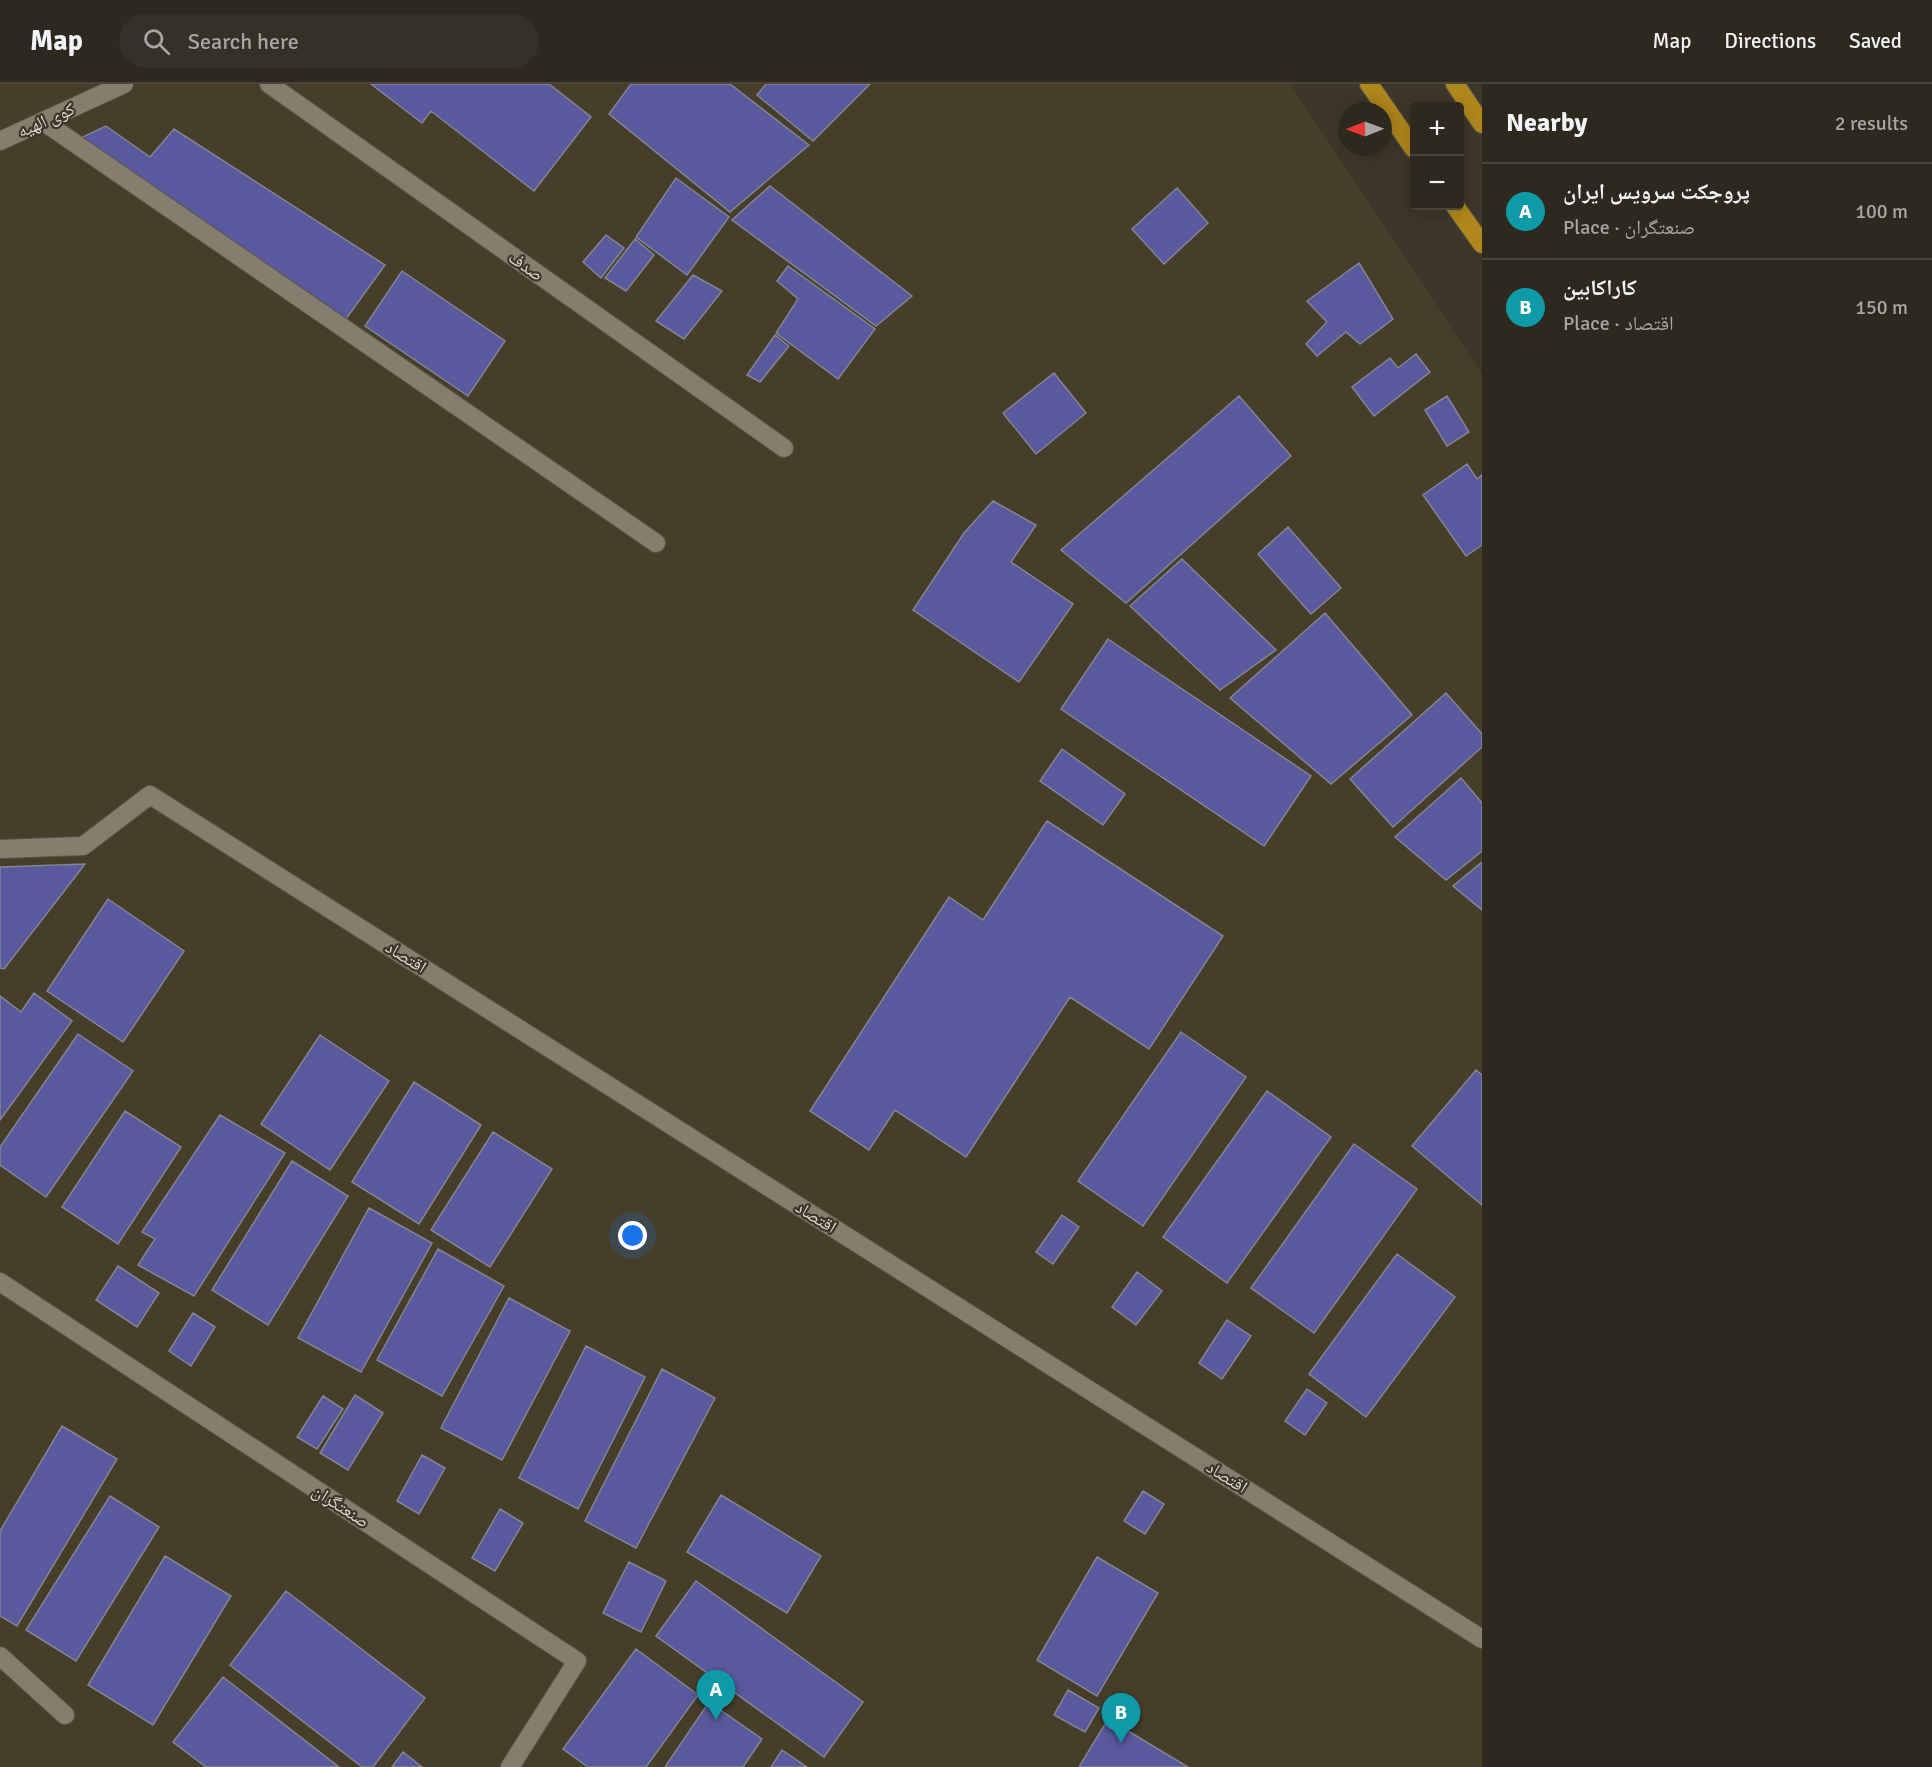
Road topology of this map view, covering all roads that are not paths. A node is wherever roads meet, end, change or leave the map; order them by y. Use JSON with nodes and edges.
{"nodes":[{"id":1,"x":124,"y":84,"type":"edge"},
{"id":2,"x":269,"y":84,"type":"edge"},
{"id":3,"x":1369,"y":84,"type":"edge"},
{"id":4,"x":1455,"y":84,"type":"edge"},
{"id":5,"x":44,"y":122,"type":"junction"},
{"id":6,"x":1482,"y":124,"type":"edge"},
{"id":7,"x":0,"y":141,"type":"edge"},
{"id":8,"x":1410,"y":142,"type":"edge"},
{"id":9,"x":1458,"y":210,"type":"edge"},
{"id":10,"x":1482,"y":244,"type":"edge"},
{"id":11,"x":784,"y":448,"type":"dead end"},
{"id":12,"x":656,"y":543,"type":"dead end"},
{"id":13,"x":0,"y":849,"type":"edge"},
{"id":14,"x":0,"y":1282,"type":"edge"},
{"id":15,"x":1482,"y":1639,"type":"edge"},
{"id":16,"x":0,"y":1656,"type":"edge"},
{"id":17,"x":65,"y":1715,"type":"dead end"},
{"id":18,"x":510,"y":1767,"type":"edge"}],
"edges":[{"from":1,"to":5,"type":"street","name":"کوی الهیه"},
{"from":2,"to":11,"type":"street","name":"صدف"},
{"from":3,"to":8,"type":"highway"},
{"from":4,"to":6,"type":"highway"},
{"from":5,"to":7,"type":"street","name":"کوی الهیه"},
{"from":5,"to":12,"type":"street"},
{"from":9,"to":10,"type":"highway"},
{"from":13,"to":15,"type":"street","name":"اقتصاد"},
{"from":14,"to":18,"type":"street","name":"صنعتگران"},
{"from":16,"to":17,"type":"street"}]}
